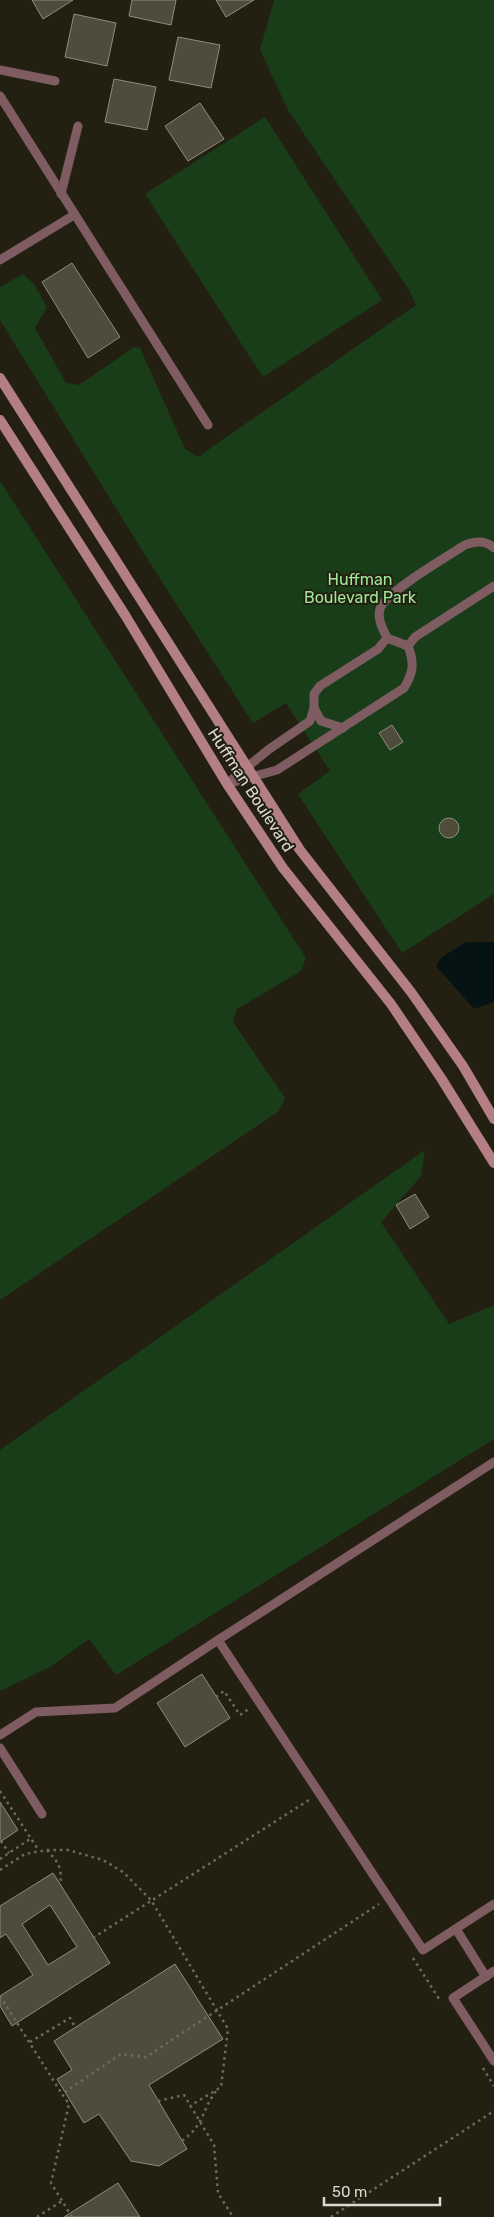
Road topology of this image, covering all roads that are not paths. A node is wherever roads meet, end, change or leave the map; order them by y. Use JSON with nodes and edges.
{"nodes":[{"id":1,"x":0,"y":70,"type":"edge"},
{"id":2,"x":55,"y":81,"type":"dead end"},
{"id":3,"x":0,"y":96,"type":"edge"},
{"id":4,"x":78,"y":126,"type":"dead end"},
{"id":5,"x":61,"y":194,"type":"junction"},
{"id":6,"x":74,"y":214,"type":"junction"},
{"id":7,"x":0,"y":260,"type":"edge"},
{"id":8,"x":0,"y":378,"type":"edge"},
{"id":9,"x":0,"y":420,"type":"edge"},
{"id":10,"x":208,"y":425,"type":"dead end"},
{"id":11,"x":494,"y":548,"type":"edge"},
{"id":12,"x":494,"y":586,"type":"edge"},
{"id":13,"x":386,"y":638,"type":"junction"},
{"id":14,"x":408,"y":646,"type":"junction"},
{"id":15,"x":314,"y":708,"type":"junction"},
{"id":16,"x":343,"y":728,"type":"junction"},
{"id":17,"x":248,"y":765,"type":"junction"},
{"id":18,"x":254,"y":777,"type":"junction"},
{"id":19,"x":227,"y":784,"type":"junction"},
{"id":20,"x":494,"y":1119,"type":"edge"},
{"id":21,"x":494,"y":1163,"type":"edge"},
{"id":22,"x":494,"y":1462,"type":"edge"},
{"id":23,"x":218,"y":1640,"type":"junction"},
{"id":24,"x":0,"y":1735,"type":"edge"},
{"id":25,"x":0,"y":1748,"type":"edge"},
{"id":26,"x":42,"y":1814,"type":"dead end"},
{"id":27,"x":494,"y":1904,"type":"edge"},
{"id":28,"x":456,"y":1929,"type":"junction"},
{"id":29,"x":490,"y":1974,"type":"edge"},
{"id":30,"x":494,"y":2061,"type":"edge"}],
"edges":[{"from":1,"to":2,"type":"lane"},
{"from":3,"to":5,"type":"lane"},
{"from":4,"to":5,"type":"lane"},
{"from":5,"to":6,"type":"lane"},
{"from":6,"to":7,"type":"lane"},
{"from":6,"to":10,"type":"lane"},
{"from":8,"to":17,"type":"street","name":"Huffman Boulevard"},
{"from":9,"to":19,"type":"street","name":"Huffman Boulevard"},
{"from":11,"to":13,"type":"lane"},
{"from":12,"to":14,"type":"lane"},
{"from":13,"to":14,"type":"lane"},
{"from":13,"to":15,"type":"lane"},
{"from":14,"to":16,"type":"lane"},
{"from":15,"to":16,"type":"lane"},
{"from":15,"to":17,"type":"lane"},
{"from":16,"to":18,"type":"lane"},
{"from":17,"to":18,"type":"street","name":"Huffman Boulevard"},
{"from":17,"to":19,"type":"lane"},
{"from":18,"to":19,"type":"lane"},
{"from":18,"to":20,"type":"street","name":"Huffman Boulevard"},
{"from":19,"to":21,"type":"street","name":"Huffman Boulevard"},
{"from":22,"to":23,"type":"lane"},
{"from":23,"to":24,"type":"lane"},
{"from":23,"to":28,"type":"lane"},
{"from":25,"to":26,"type":"lane"},
{"from":27,"to":28,"type":"lane"},
{"from":28,"to":29,"type":"lane"},
{"from":29,"to":30,"type":"lane"}]}
